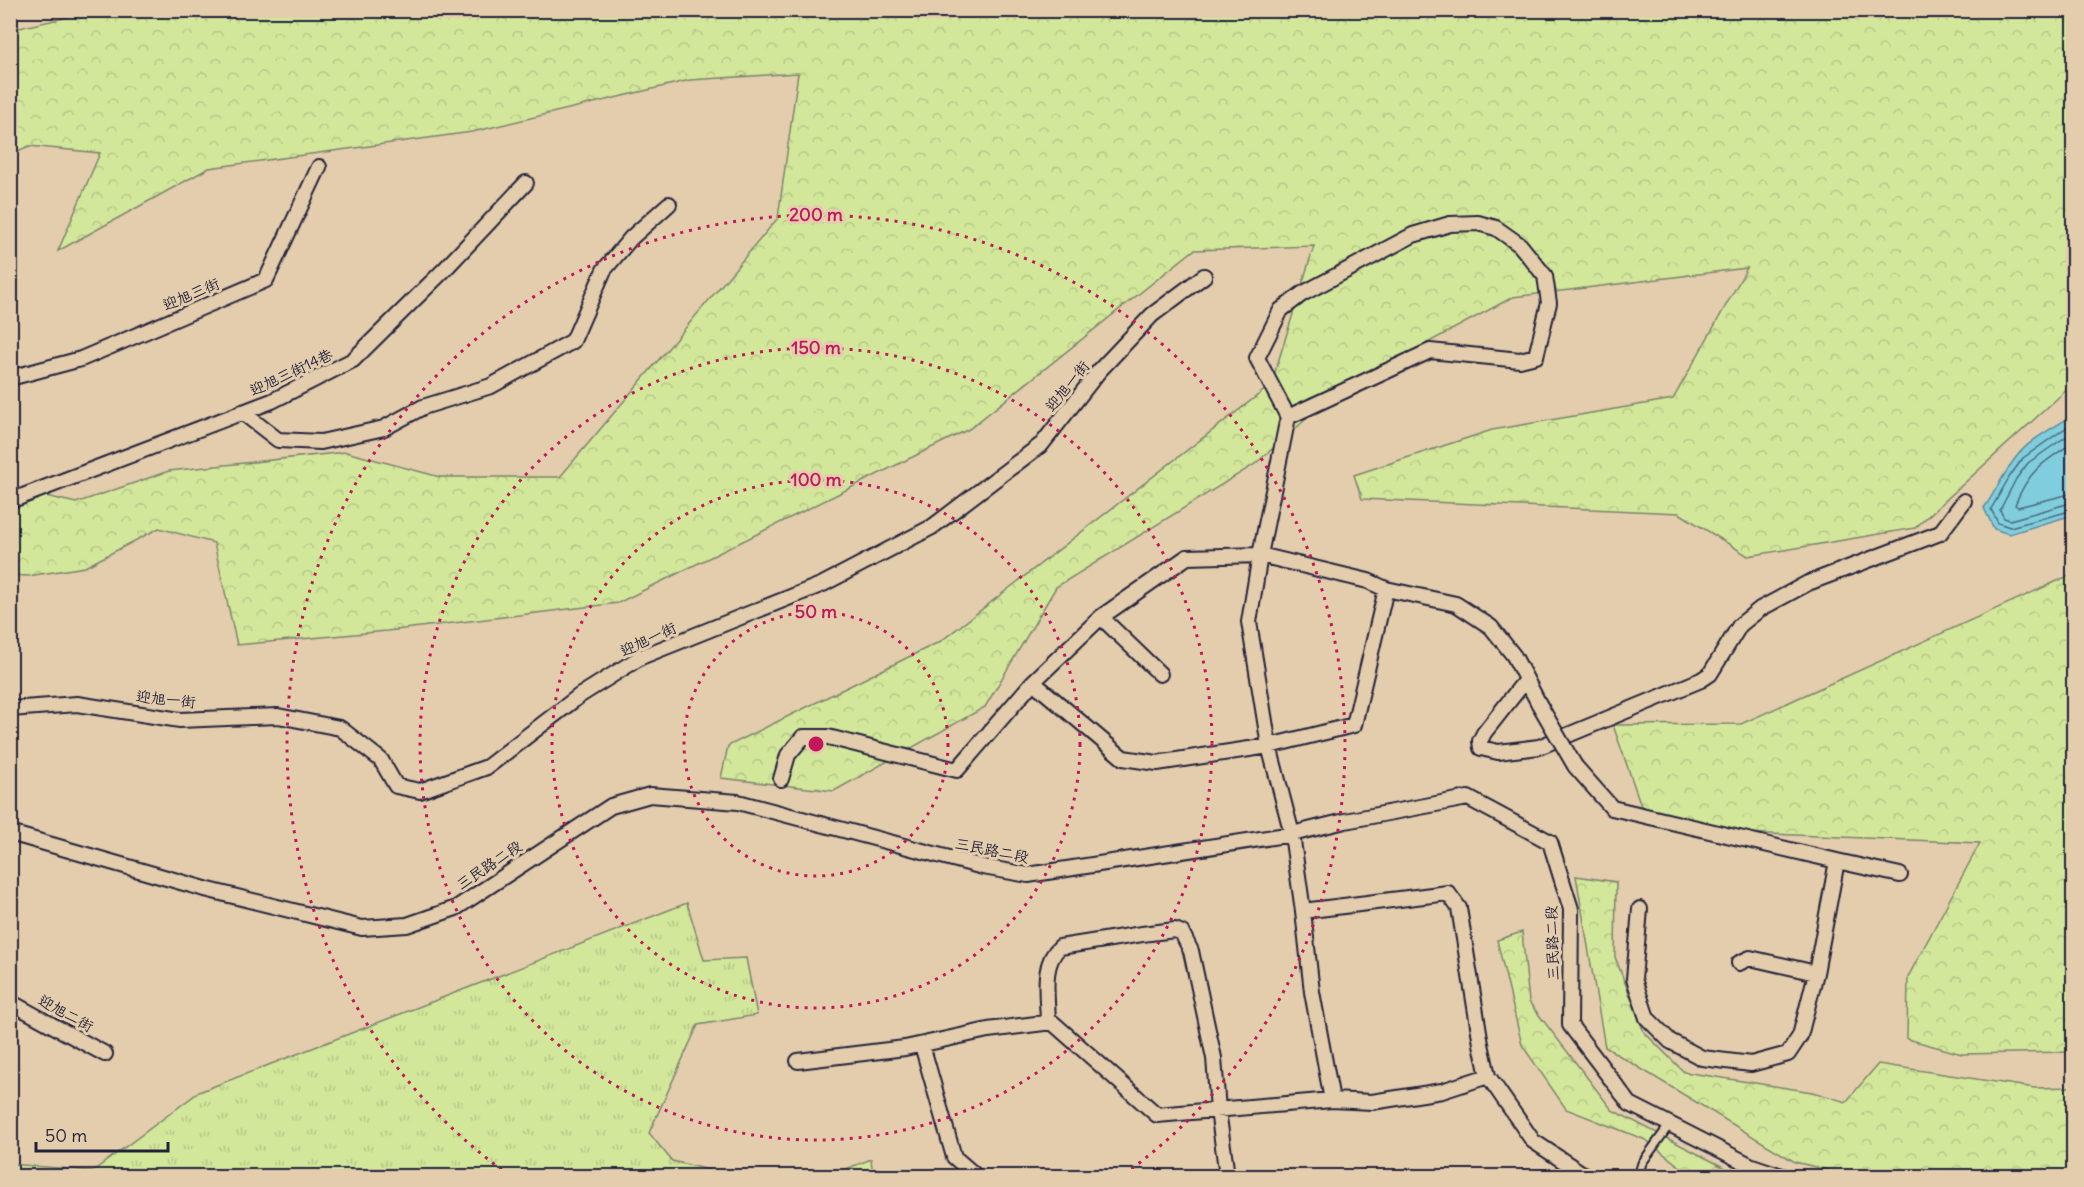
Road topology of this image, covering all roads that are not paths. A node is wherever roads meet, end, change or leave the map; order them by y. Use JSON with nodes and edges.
{"nodes":[{"id":1,"x":319,"y":166,"type":"dead end"},
{"id":2,"x":526,"y":183,"type":"dead end"},
{"id":3,"x":669,"y":204,"type":"dead end"},
{"id":4,"x":1204,"y":276,"type":"dead end"},
{"id":5,"x":10,"y":378,"type":"edge"},
{"id":6,"x":242,"y":412,"type":"junction"},
{"id":7,"x":1288,"y":417,"type":"junction"},
{"id":8,"x":10,"y":501,"type":"edge"},
{"id":9,"x":1964,"y":501,"type":"dead end"},
{"id":10,"x":1260,"y":555,"type":"junction"},
{"id":11,"x":1386,"y":589,"type":"junction"},
{"id":12,"x":1101,"y":617,"type":"junction"},
{"id":13,"x":1160,"y":674,"type":"dead end"},
{"id":14,"x":1526,"y":681,"type":"junction"},
{"id":15,"x":1033,"y":682,"type":"junction"},
{"id":16,"x":10,"y":709,"type":"edge"},
{"id":17,"x":1269,"y":746,"type":"junction"},
{"id":18,"x":781,"y":779,"type":"dead end"},
{"id":19,"x":10,"y":833,"type":"edge"},
{"id":20,"x":1292,"y":834,"type":"junction"},
{"id":21,"x":1837,"y":861,"type":"junction"},
{"id":22,"x":1900,"y":875,"type":"dead end"},
{"id":23,"x":1640,"y":909,"type":"dead end"},
{"id":24,"x":1303,"y":911,"type":"junction"},
{"id":25,"x":1739,"y":963,"type":"dead end"},
{"id":26,"x":1816,"y":973,"type":"junction"},
{"id":27,"x":10,"y":1002,"type":"edge"},
{"id":28,"x":1048,"y":1023,"type":"junction"},
{"id":29,"x":922,"y":1045,"type":"junction"},
{"id":30,"x":105,"y":1054,"type":"dead end"},
{"id":31,"x":798,"y":1061,"type":"dead end"},
{"id":32,"x":1488,"y":1076,"type":"junction"},
{"id":33,"x":1332,"y":1100,"type":"junction"},
{"id":34,"x":1218,"y":1110,"type":"junction"},
{"id":35,"x":1670,"y":1124,"type":"junction"},
{"id":36,"x":976,"y":1176,"type":"edge"},
{"id":37,"x":1227,"y":1176,"type":"edge"},
{"id":38,"x":1586,"y":1176,"type":"edge"},
{"id":39,"x":1638,"y":1176,"type":"edge"},
{"id":40,"x":1782,"y":1176,"type":"edge"}],
"edges":[{"from":1,"to":5,"type":"street","name":"迎旭三街"},
{"from":2,"to":6,"type":"street","name":"迎旭三街14巷"},
{"from":3,"to":6,"type":"street"},
{"from":4,"to":16,"type":"street","name":"迎旭一街"},
{"from":6,"to":8,"type":"street","name":"迎旭三街14巷"},
{"from":7,"to":7,"type":"street"},
{"from":7,"to":10,"type":"street"},
{"from":9,"to":14,"type":"street"},
{"from":10,"to":11,"type":"street"},
{"from":10,"to":12,"type":"street"},
{"from":10,"to":17,"type":"street"},
{"from":11,"to":14,"type":"street"},
{"from":11,"to":17,"type":"street"},
{"from":12,"to":13,"type":"street"},
{"from":12,"to":15,"type":"street"},
{"from":14,"to":21,"type":"street","bridge":true},
{"from":15,"to":17,"type":"street"},
{"from":15,"to":18,"type":"street"},
{"from":17,"to":20,"type":"street"},
{"from":19,"to":20,"type":"street","name":"三民路二段"},
{"from":20,"to":24,"type":"street"},
{"from":20,"to":35,"type":"street","name":"三民路二段"},
{"from":21,"to":22,"type":"street"},
{"from":21,"to":26,"type":"street"},
{"from":23,"to":26,"type":"street"},
{"from":24,"to":32,"type":"street"},
{"from":24,"to":33,"type":"street"},
{"from":25,"to":26,"type":"street"},
{"from":27,"to":30,"type":"street","name":"迎旭二街"},
{"from":28,"to":29,"type":"street"},
{"from":28,"to":34,"type":"street"},
{"from":28,"to":34,"type":"street"},
{"from":29,"to":31,"type":"street"},
{"from":29,"to":36,"type":"street"},
{"from":32,"to":33,"type":"street"},
{"from":32,"to":38,"type":"street"},
{"from":33,"to":34,"type":"street"},
{"from":34,"to":37,"type":"street"},
{"from":35,"to":39,"type":"lane"},
{"from":35,"to":40,"type":"street","name":"三民路二段"}]}
